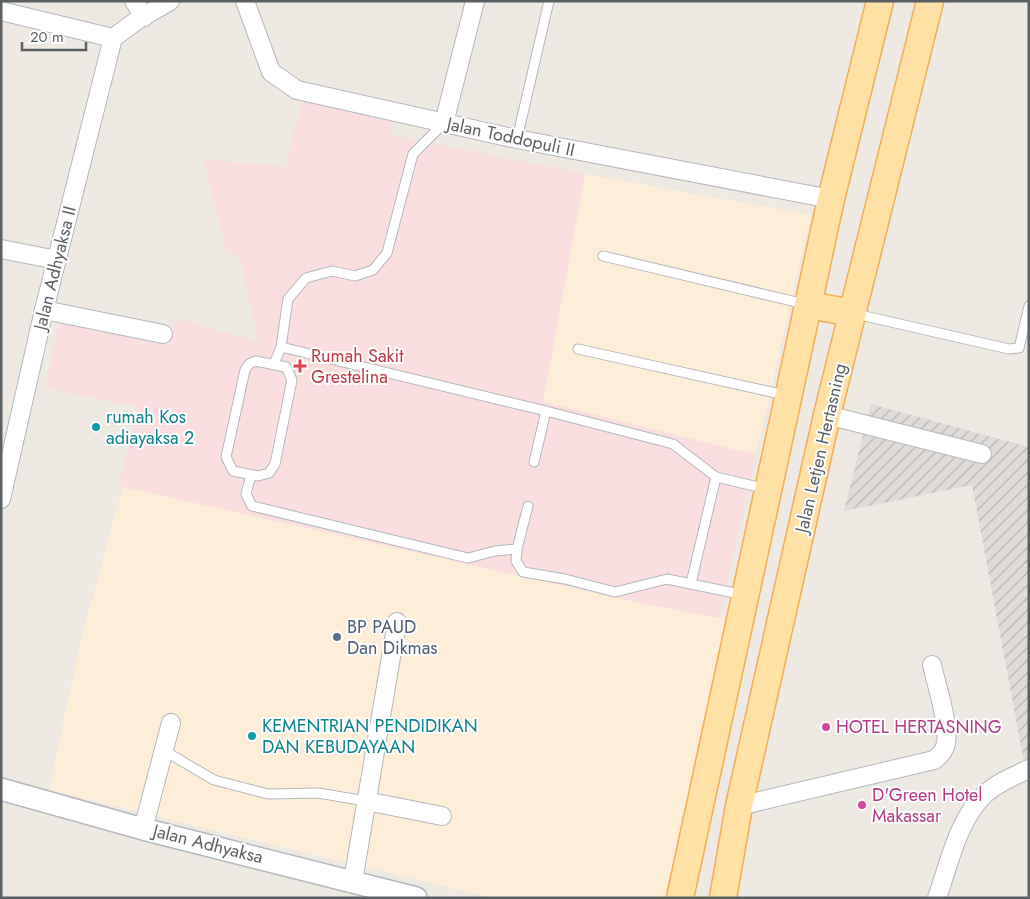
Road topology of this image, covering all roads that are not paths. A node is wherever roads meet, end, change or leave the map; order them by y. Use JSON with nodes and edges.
{"nodes":[{"id":1,"x":134,"y":1,"type":"edge"},
{"id":2,"x":170,"y":1,"type":"edge"},
{"id":3,"x":245,"y":1,"type":"edge"},
{"id":4,"x":475,"y":1,"type":"edge"},
{"id":5,"x":549,"y":1,"type":"edge"},
{"id":6,"x":880,"y":1,"type":"edge"},
{"id":7,"x":930,"y":1,"type":"edge"},
{"id":8,"x":1,"y":11,"type":"edge"},
{"id":9,"x":144,"y":17,"type":"junction"},
{"id":10,"x":114,"y":38,"type":"junction"},
{"id":11,"x":444,"y":123,"type":"junction"},
{"id":12,"x":517,"y":139,"type":"junction"},
{"id":13,"x":831,"y":199,"type":"junction"},
{"id":14,"x":1,"y":249,"type":"edge"},
{"id":15,"x":603,"y":256,"type":"dead end"},
{"id":16,"x":57,"y":260,"type":"junction"},
{"id":17,"x":808,"y":305,"type":"junction"},
{"id":18,"x":1029,"y":306,"type":"edge"},
{"id":19,"x":44,"y":310,"type":"junction"},
{"id":20,"x":853,"y":314,"type":"junction"},
{"id":21,"x":163,"y":334,"type":"dead end"},
{"id":22,"x":281,"y":347,"type":"junction"},
{"id":23,"x":578,"y":349,"type":"dead end"},
{"id":24,"x":274,"y":364,"type":"junction"},
{"id":25,"x":788,"y":396,"type":"junction"},
{"id":26,"x":546,"y":411,"type":"junction"},
{"id":27,"x":827,"y":415,"type":"junction"},
{"id":28,"x":982,"y":454,"type":"dead end"},
{"id":29,"x":534,"y":462,"type":"dead end"},
{"id":30,"x":251,"y":474,"type":"junction"},
{"id":31,"x":716,"y":477,"type":"junction"},
{"id":32,"x":768,"y":489,"type":"junction"},
{"id":33,"x":1,"y":499,"type":"edge"},
{"id":34,"x":528,"y":506,"type":"dead end"},
{"id":35,"x":517,"y":549,"type":"junction"},
{"id":36,"x":691,"y":583,"type":"junction"},
{"id":37,"x":744,"y":595,"type":"junction"},
{"id":38,"x":397,"y":622,"type":"dead end"},
{"id":39,"x":932,"y":665,"type":"dead end"},
{"id":40,"x":171,"y":723,"type":"dead end"},
{"id":41,"x":163,"y":750,"type":"junction"},
{"id":42,"x":1029,"y":769,"type":"edge"},
{"id":43,"x":1,"y":789,"type":"edge"},
{"id":44,"x":366,"y":801,"type":"junction"},
{"id":45,"x":739,"y":806,"type":"junction"},
{"id":46,"x":442,"y":816,"type":"dead end"},
{"id":47,"x":143,"y":829,"type":"junction"},
{"id":48,"x":353,"y":881,"type":"junction"},
{"id":49,"x":416,"y":898,"type":"edge"},
{"id":50,"x":680,"y":898,"type":"edge"},
{"id":51,"x":723,"y":898,"type":"edge"},
{"id":52,"x":937,"y":898,"type":"edge"}],
"edges":[{"from":1,"to":9,"type":"street"},
{"from":2,"to":9,"type":"street"},
{"from":3,"to":11,"type":"street","name":"Jalan Toddopuli II"},
{"from":4,"to":11,"type":"street"},
{"from":5,"to":12,"type":"lane"},
{"from":6,"to":13,"type":"main road"},
{"from":7,"to":20,"type":"main road","name":"Jalan Letjen Hertasning"},
{"from":8,"to":10,"type":"street"},
{"from":9,"to":10,"type":"street"},
{"from":10,"to":16,"type":"street","name":"Jalan Adhyaksa II"},
{"from":11,"to":12,"type":"street","name":"Jalan Toddopuli II"},
{"from":11,"to":22,"type":"lane"},
{"from":12,"to":13,"type":"street","name":"Jalan Toddopuli II"},
{"from":13,"to":17,"type":"main road"},
{"from":14,"to":16,"type":"street"},
{"from":15,"to":17,"type":"lane"},
{"from":16,"to":19,"type":"street","name":"Jalan Adhyaksa II"},
{"from":17,"to":20,"type":"main road"},
{"from":17,"to":25,"type":"main road"},
{"from":18,"to":20,"type":"lane"},
{"from":19,"to":21,"type":"street"},
{"from":19,"to":33,"type":"street","name":"Jalan Adhyaksa II"},
{"from":20,"to":27,"type":"main road","name":"Jalan Letjen Hertasning"},
{"from":22,"to":24,"type":"lane"},
{"from":22,"to":26,"type":"lane"},
{"from":23,"to":25,"type":"lane"},
{"from":24,"to":30,"type":"lane"},
{"from":24,"to":30,"type":"lane"},
{"from":25,"to":32,"type":"main road"},
{"from":26,"to":29,"type":"lane"},
{"from":26,"to":31,"type":"lane"},
{"from":27,"to":28,"type":"street"},
{"from":27,"to":45,"type":"main road","name":"Jalan Letjen Hertasning"},
{"from":30,"to":35,"type":"lane"},
{"from":31,"to":32,"type":"lane"},
{"from":31,"to":36,"type":"lane"},
{"from":32,"to":37,"type":"main road"},
{"from":34,"to":35,"type":"lane"},
{"from":35,"to":36,"type":"lane"},
{"from":36,"to":37,"type":"lane"},
{"from":37,"to":50,"type":"main road"},
{"from":38,"to":44,"type":"street"},
{"from":39,"to":45,"type":"street"},
{"from":40,"to":41,"type":"street"},
{"from":41,"to":44,"type":"lane"},
{"from":41,"to":47,"type":"street"},
{"from":42,"to":52,"type":"street"},
{"from":43,"to":47,"type":"street","name":"Jalan Adhyaksa"},
{"from":44,"to":46,"type":"street"},
{"from":44,"to":48,"type":"street"},
{"from":45,"to":51,"type":"main road","name":"Jalan Letjen Hertasning"},
{"from":47,"to":48,"type":"street","name":"Jalan Adhyaksa"},
{"from":48,"to":49,"type":"street","name":"Jalan Adhyaksa"}]}
